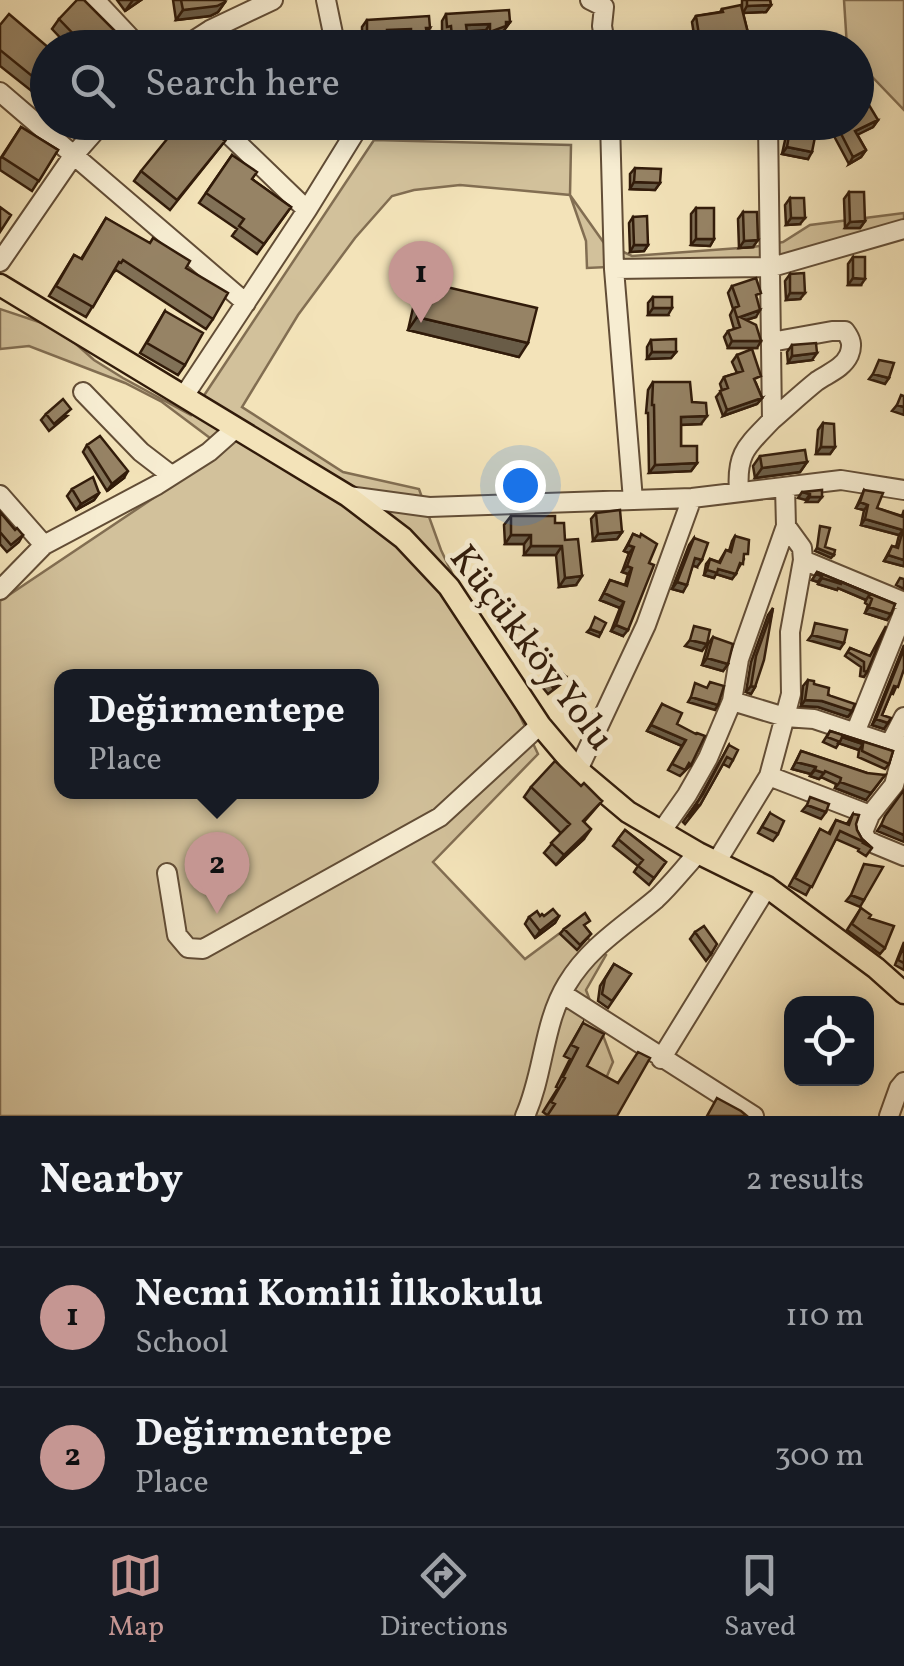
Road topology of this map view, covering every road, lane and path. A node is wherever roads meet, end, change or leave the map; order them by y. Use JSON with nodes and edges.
{"nodes":[{"id":1,"x":95,"y":0,"type":"edge"},
{"id":2,"x":273,"y":0,"type":"edge"},
{"id":3,"x":326,"y":0,"type":"edge"},
{"id":4,"x":603,"y":2,"type":"edge"},
{"id":5,"x":123,"y":30,"type":"edge"},
{"id":6,"x":210,"y":30,"type":"edge"},
{"id":7,"x":332,"y":30,"type":"edge"},
{"id":8,"x":603,"y":30,"type":"edge"},
{"id":9,"x":0,"y":92,"type":"edge"},
{"id":10,"x":30,"y":119,"type":"edge"},
{"id":11,"x":54,"y":140,"type":"edge"},
{"id":12,"x":87,"y":140,"type":"edge"},
{"id":13,"x":235,"y":140,"type":"edge"},
{"id":14,"x":350,"y":140,"type":"edge"},
{"id":15,"x":610,"y":140,"type":"edge"},
{"id":16,"x":768,"y":140,"type":"edge"},
{"id":17,"x":72,"y":156,"type":"junction"},
{"id":18,"x":307,"y":210,"type":"junction"},
{"id":19,"x":904,"y":229,"type":"edge"},
{"id":20,"x":0,"y":262,"type":"edge"},
{"id":21,"x":772,"y":267,"type":"junction"},
{"id":22,"x":614,"y":269,"type":"junction"},
{"id":23,"x":0,"y":285,"type":"edge"},
{"id":24,"x":246,"y":303,"type":"junction"},
{"id":25,"x":772,"y":342,"type":"junction"},
{"id":26,"x":83,"y":392,"type":"dead end"},
{"id":27,"x":184,"y":396,"type":"junction"},
{"id":28,"x":772,"y":420,"type":"junction"},
{"id":29,"x":236,"y":428,"type":"junction"},
{"id":30,"x":171,"y":475,"type":"junction"},
{"id":31,"x":785,"y":487,"type":"junction"},
{"id":32,"x":904,"y":490,"type":"edge"},
{"id":33,"x":740,"y":491,"type":"junction"},
{"id":34,"x":0,"y":495,"type":"edge"},
{"id":35,"x":348,"y":496,"type":"junction"},
{"id":36,"x":692,"y":498,"type":"junction"},
{"id":37,"x":633,"y":500,"type":"junction"},
{"id":38,"x":786,"y":526,"type":"junction"},
{"id":39,"x":44,"y":545,"type":"junction"},
{"id":40,"x":803,"y":560,"type":"junction"},
{"id":41,"x":25,"y":566,"type":"junction"},
{"id":42,"x":0,"y":573,"type":"edge"},
{"id":43,"x":0,"y":590,"type":"edge"},
{"id":44,"x":904,"y":602,"type":"edge"},
{"id":45,"x":904,"y":611,"type":"edge"},
{"id":46,"x":732,"y":700,"type":"junction"},
{"id":47,"x":785,"y":716,"type":"junction"},
{"id":48,"x":904,"y":718,"type":"edge"},
{"id":49,"x":540,"y":724,"type":"junction"},
{"id":50,"x":855,"y":733,"type":"junction"},
{"id":51,"x":901,"y":752,"type":"edge"},
{"id":52,"x":578,"y":770,"type":"junction"},
{"id":53,"x":769,"y":776,"type":"junction"},
{"id":54,"x":870,"y":815,"type":"junction"},
{"id":55,"x":662,"y":832,"type":"junction"},
{"id":56,"x":904,"y":856,"type":"edge"},
{"id":57,"x":708,"y":857,"type":"junction"},
{"id":58,"x":167,"y":873,"type":"dead end"},
{"id":59,"x":767,"y":887,"type":"junction"},
{"id":60,"x":904,"y":993,"type":"edge"},
{"id":61,"x":563,"y":994,"type":"junction"},
{"id":62,"x":661,"y":1059,"type":"junction"},
{"id":63,"x":904,"y":1082,"type":"edge"},
{"id":64,"x":525,"y":1116,"type":"edge"},
{"id":65,"x":754,"y":1116,"type":"edge"},
{"id":66,"x":888,"y":1116,"type":"edge"}],
"edges":[{"from":1,"to":5,"type":"street"},
{"from":2,"to":6,"type":"street"},
{"from":3,"to":7,"type":"street"},
{"from":4,"to":8,"type":"street"},
{"from":9,"to":10,"type":"street"},
{"from":11,"to":17,"type":"street"},
{"from":12,"to":17,"type":"street"},
{"from":13,"to":18,"type":"street"},
{"from":14,"to":18,"type":"street"},
{"from":15,"to":22,"type":"street"},
{"from":16,"to":21,"type":"street"},
{"from":17,"to":20,"type":"street"},
{"from":17,"to":24,"type":"street"},
{"from":18,"to":24,"type":"street"},
{"from":19,"to":21,"type":"street"},
{"from":21,"to":22,"type":"street"},
{"from":21,"to":25,"type":"street"},
{"from":22,"to":37,"type":"street"},
{"from":23,"to":27,"type":"main road","name":"Küçükköy Yolu"},
{"from":24,"to":27,"type":"street"},
{"from":25,"to":28,"type":"street"},
{"from":25,"to":28,"type":"street"},
{"from":26,"to":30,"type":"street"},
{"from":27,"to":29,"type":"main road","name":"Küçükköy Yolu"},
{"from":28,"to":33,"type":"street"},
{"from":29,"to":30,"type":"street"},
{"from":29,"to":35,"type":"main road","name":"Küçükköy Yolu"},
{"from":30,"to":39,"type":"street"},
{"from":31,"to":32,"type":"street"},
{"from":31,"to":33,"type":"street"},
{"from":31,"to":38,"type":"street"},
{"from":33,"to":36,"type":"street"},
{"from":34,"to":39,"type":"street"},
{"from":35,"to":37,"type":"street"},
{"from":35,"to":49,"type":"main road","name":"Küçükköy Yolu"},
{"from":36,"to":37,"type":"street"},
{"from":36,"to":52,"type":"street"},
{"from":38,"to":40,"type":"street"},
{"from":38,"to":46,"type":"street"},
{"from":39,"to":41,"type":"street"},
{"from":40,"to":44,"type":"street"},
{"from":40,"to":47,"type":"street"},
{"from":41,"to":42,"type":"street"},
{"from":41,"to":43,"type":"street"},
{"from":45,"to":50,"type":"street"},
{"from":46,"to":47,"type":"street"},
{"from":46,"to":55,"type":"street"},
{"from":47,"to":50,"type":"street"},
{"from":47,"to":53,"type":"street"},
{"from":48,"to":51,"type":"street"},
{"from":49,"to":52,"type":"main road","name":"Küçükköy Yolu"},
{"from":49,"to":58,"type":"street"},
{"from":50,"to":51,"type":"street"},
{"from":51,"to":54,"type":"street"},
{"from":52,"to":55,"type":"main road","name":"Küçükköy Yolu"},
{"from":53,"to":54,"type":"street"},
{"from":53,"to":57,"type":"street"},
{"from":54,"to":56,"type":"street"},
{"from":55,"to":57,"type":"main road","name":"Küçükköy Yolu"},
{"from":57,"to":59,"type":"main road","name":"Küçükköy Yolu"},
{"from":57,"to":61,"type":"street"},
{"from":59,"to":60,"type":"main road","name":"Küçükköy Yolu"},
{"from":59,"to":62,"type":"street"},
{"from":61,"to":62,"type":"street"},
{"from":61,"to":64,"type":"street"},
{"from":62,"to":65,"type":"street"},
{"from":63,"to":66,"type":"street"}]}
